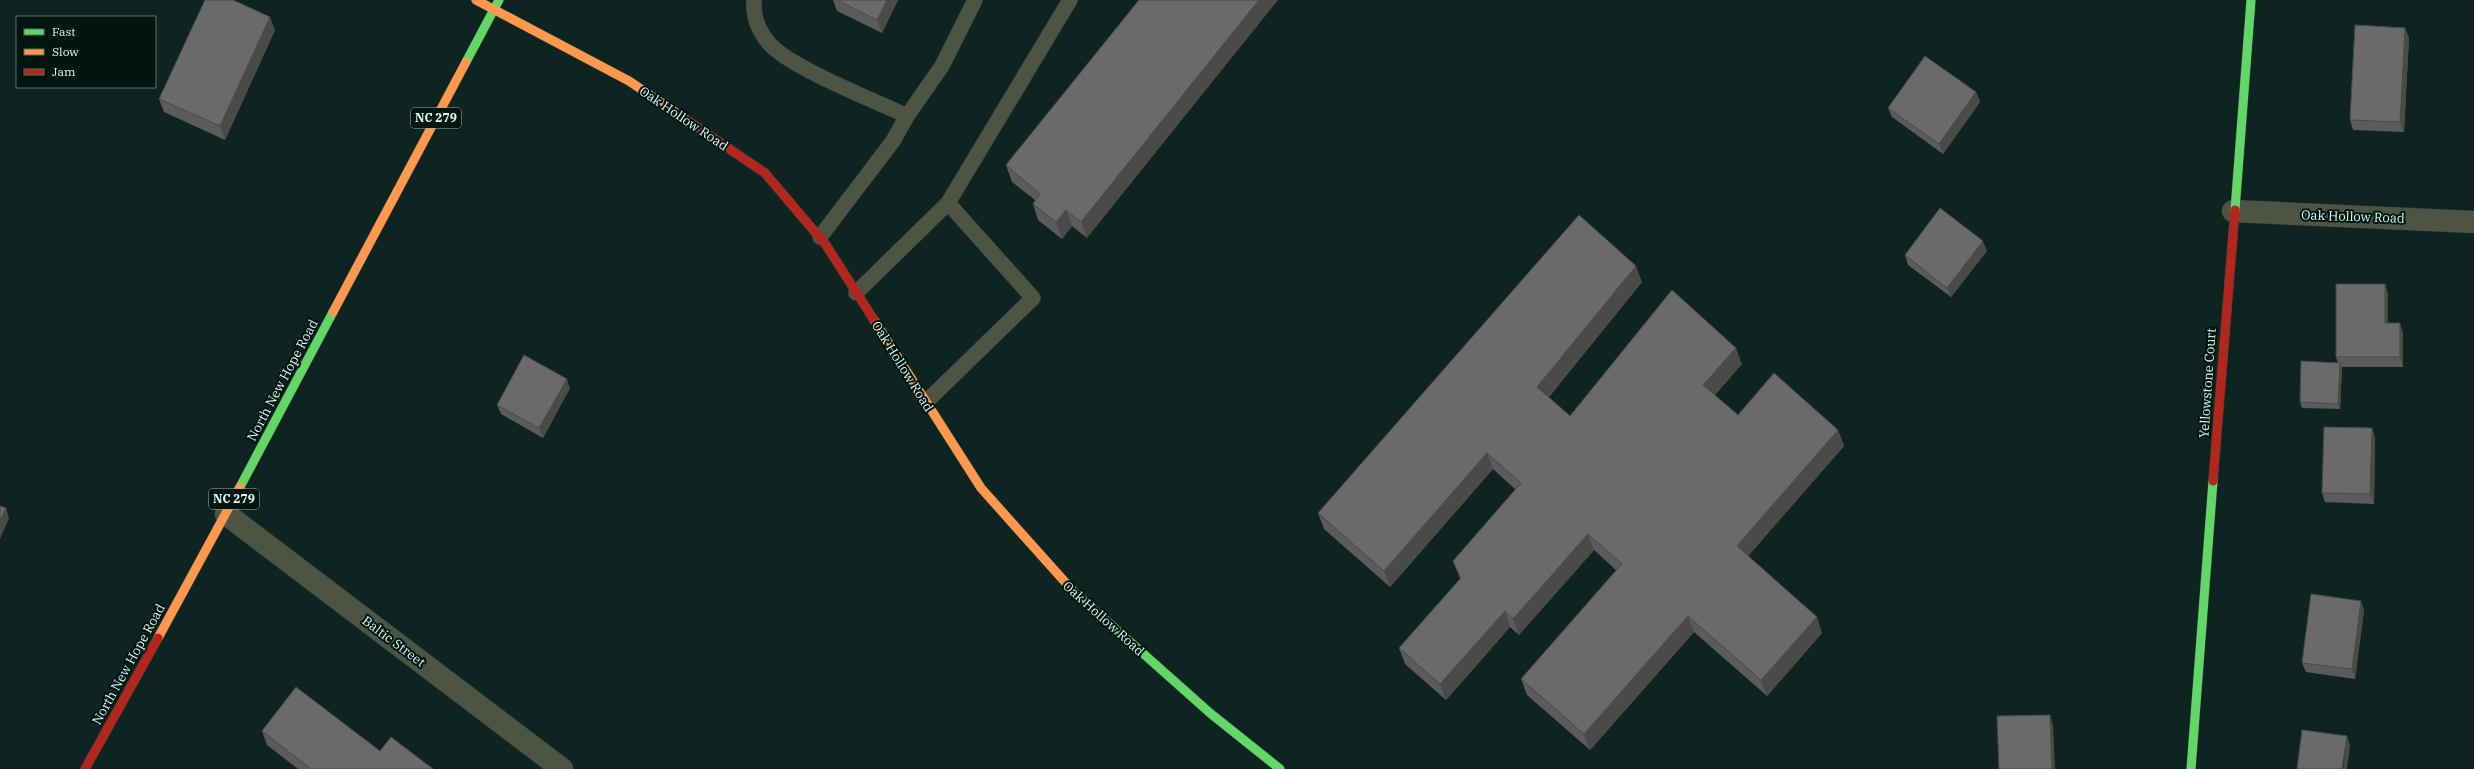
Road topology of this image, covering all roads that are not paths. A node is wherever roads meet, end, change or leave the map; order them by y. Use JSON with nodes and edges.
{"nodes":[{"id":1,"x":476,"y":0,"type":"edge"},
{"id":2,"x":498,"y":0,"type":"edge"},
{"id":3,"x":754,"y":0,"type":"edge"},
{"id":4,"x":975,"y":0,"type":"edge"},
{"id":5,"x":1070,"y":0,"type":"edge"},
{"id":6,"x":2251,"y":0,"type":"edge"},
{"id":7,"x":494,"y":9,"type":"junction"},
{"id":8,"x":907,"y":116,"type":"junction"},
{"id":9,"x":948,"y":203,"type":"junction"},
{"id":10,"x":2233,"y":211,"type":"junction"},
{"id":11,"x":2474,"y":222,"type":"edge"},
{"id":12,"x":820,"y":237,"type":"junction"},
{"id":13,"x":856,"y":292,"type":"junction"},
{"id":14,"x":926,"y":402,"type":"junction"},
{"id":15,"x":226,"y":514,"type":"junction"},
{"id":16,"x":85,"y":769,"type":"edge"},
{"id":17,"x":562,"y":769,"type":"edge"},
{"id":18,"x":1280,"y":769,"type":"edge"},
{"id":19,"x":2191,"y":769,"type":"edge"}],
"edges":[{"from":1,"to":7,"type":"street","name":"Oak Hollow Road"},
{"from":2,"to":7,"type":"street","name":"North New Hope Road","number":"NC 279"},
{"from":3,"to":8,"type":"lane"},
{"from":4,"to":8,"type":"lane"},
{"from":5,"to":9,"type":"lane"},
{"from":6,"to":10,"type":"street","name":"Yellowstone Court"},
{"from":7,"to":12,"type":"street","name":"Oak Hollow Road"},
{"from":7,"to":15,"type":"street","name":"North New Hope Road","number":"NC 279"},
{"from":8,"to":12,"type":"lane"},
{"from":9,"to":13,"type":"lane"},
{"from":9,"to":14,"type":"lane"},
{"from":10,"to":11,"type":"street","name":"Oak Hollow Road"},
{"from":10,"to":19,"type":"street","name":"Yellowstone Court"},
{"from":12,"to":13,"type":"street","name":"Oak Hollow Road"},
{"from":13,"to":14,"type":"street","name":"Oak Hollow Road"},
{"from":14,"to":18,"type":"street","name":"Oak Hollow Road"},
{"from":15,"to":16,"type":"street","name":"North New Hope Road","number":"NC 279"},
{"from":15,"to":17,"type":"street","name":"Baltic Street"}]}
